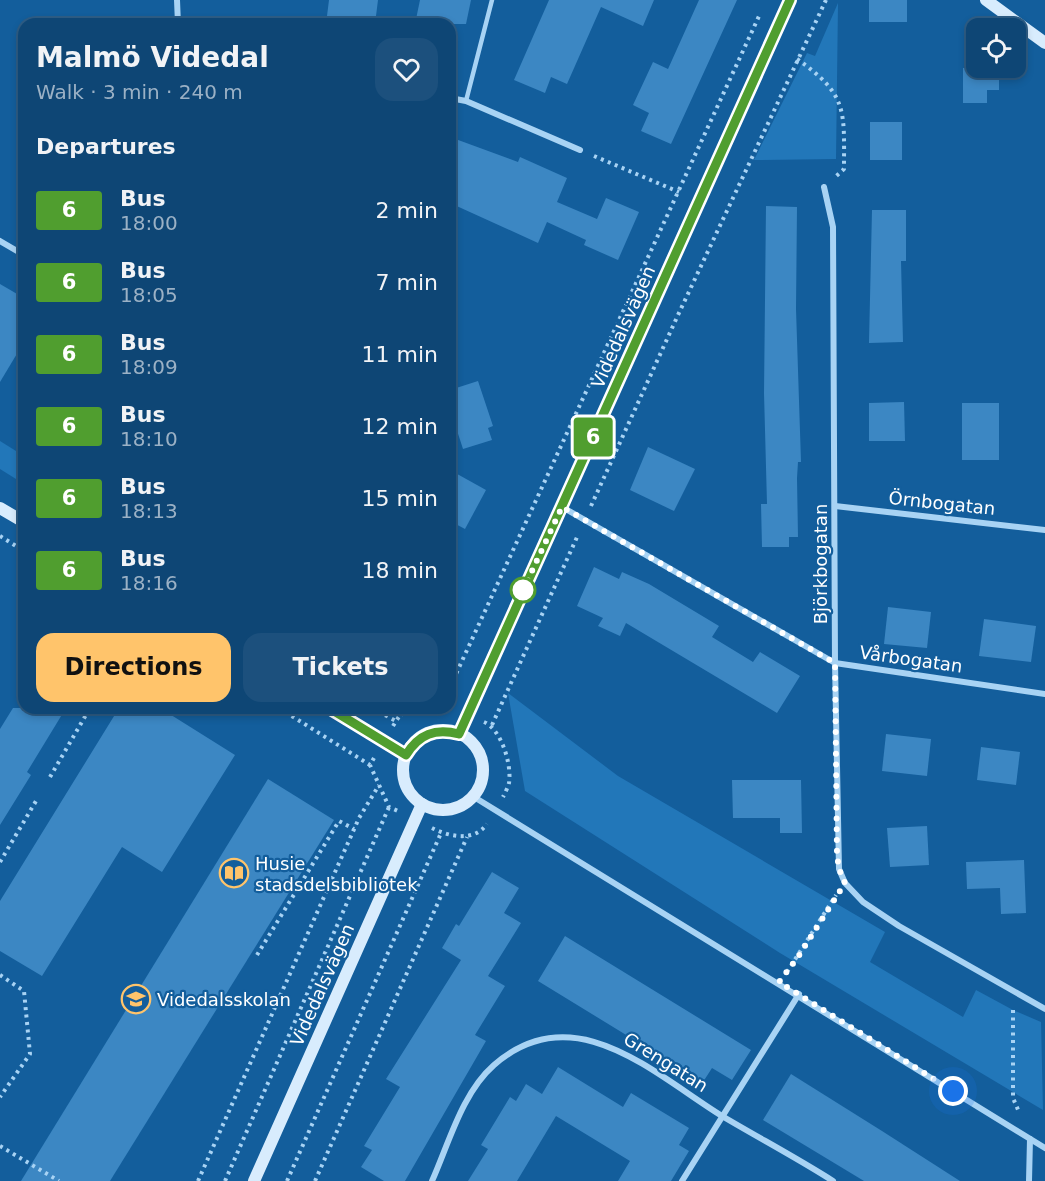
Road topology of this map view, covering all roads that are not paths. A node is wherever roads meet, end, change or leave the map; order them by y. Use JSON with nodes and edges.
{"nodes":[{"id":1,"x":177,"y":0,"type":"edge"},
{"id":2,"x":492,"y":0,"type":"edge"},
{"id":3,"x":790,"y":0,"type":"edge"},
{"id":4,"x":986,"y":0,"type":"edge"},
{"id":5,"x":178,"y":18,"type":"edge"},
{"id":6,"x":1045,"y":43,"type":"edge"},
{"id":7,"x":456,"y":99,"type":"edge"},
{"id":8,"x":466,"y":101,"type":"junction"},
{"id":9,"x":580,"y":150,"type":"road end"},
{"id":10,"x":824,"y":187,"type":"road end"},
{"id":11,"x":0,"y":241,"type":"edge"},
{"id":12,"x":18,"y":252,"type":"edge"},
{"id":13,"x":835,"y":506,"type":"junction"},
{"id":14,"x":562,"y":507,"type":"junction"},
{"id":15,"x":0,"y":508,"type":"edge"},
{"id":16,"x":18,"y":518,"type":"edge"},
{"id":17,"x":1045,"y":530,"type":"edge"},
{"id":18,"x":835,"y":663,"type":"junction"},
{"id":19,"x":1045,"y":694,"type":"edge"},
{"id":20,"x":339,"y":714,"type":"edge"},
{"id":21,"x":459,"y":734,"type":"junction"},
{"id":22,"x":406,"y":755,"type":"junction"},
{"id":23,"x":474,"y":797,"type":"junction"},
{"id":24,"x":422,"y":804,"type":"junction"},
{"id":25,"x":799,"y":994,"type":"junction"},
{"id":26,"x":1045,"y":1009,"type":"edge"},
{"id":27,"x":723,"y":1116,"type":"junction"},
{"id":28,"x":1030,"y":1139,"type":"junction"},
{"id":29,"x":1045,"y":1148,"type":"edge"},
{"id":30,"x":254,"y":1181,"type":"edge"},
{"id":31,"x":432,"y":1181,"type":"edge"},
{"id":32,"x":681,"y":1181,"type":"edge"},
{"id":33,"x":833,"y":1181,"type":"edge"},
{"id":34,"x":1029,"y":1181,"type":"edge"}],
"edges":[{"from":1,"to":5,"type":"street"},
{"from":2,"to":8,"type":"lane"},
{"from":3,"to":14,"type":"street","name":"Videdalsvägen"},
{"from":4,"to":6,"type":"street"},
{"from":7,"to":8,"type":"street"},
{"from":8,"to":9,"type":"street"},
{"from":10,"to":13,"type":"street","name":"Björkbogatan"},
{"from":11,"to":12,"type":"street"},
{"from":13,"to":17,"type":"street","name":"Örnbogatan"},
{"from":13,"to":18,"type":"street","name":"Björkbogatan"},
{"from":14,"to":18,"type":"street","name":"Vårbogatan"},
{"from":14,"to":21,"type":"street","name":"Videdalsvägen"},
{"from":15,"to":16,"type":"street"},
{"from":18,"to":19,"type":"street","name":"Vårbogatan"},
{"from":18,"to":26,"type":"street","name":"Björkbogatan"},
{"from":20,"to":22,"type":"street"},
{"from":21,"to":22,"type":"street"},
{"from":21,"to":23,"type":"street"},
{"from":22,"to":24,"type":"street"},
{"from":23,"to":24,"type":"street"},
{"from":23,"to":25,"type":"street"},
{"from":24,"to":30,"type":"street","name":"Videdalsvägen"},
{"from":25,"to":27,"type":"street"},
{"from":25,"to":28,"type":"street"},
{"from":27,"to":31,"type":"street","name":"Grengatan"},
{"from":27,"to":32,"type":"street"},
{"from":27,"to":33,"type":"street","name":"Grengatan"},
{"from":28,"to":29,"type":"street"},
{"from":28,"to":34,"type":"street"}]}
